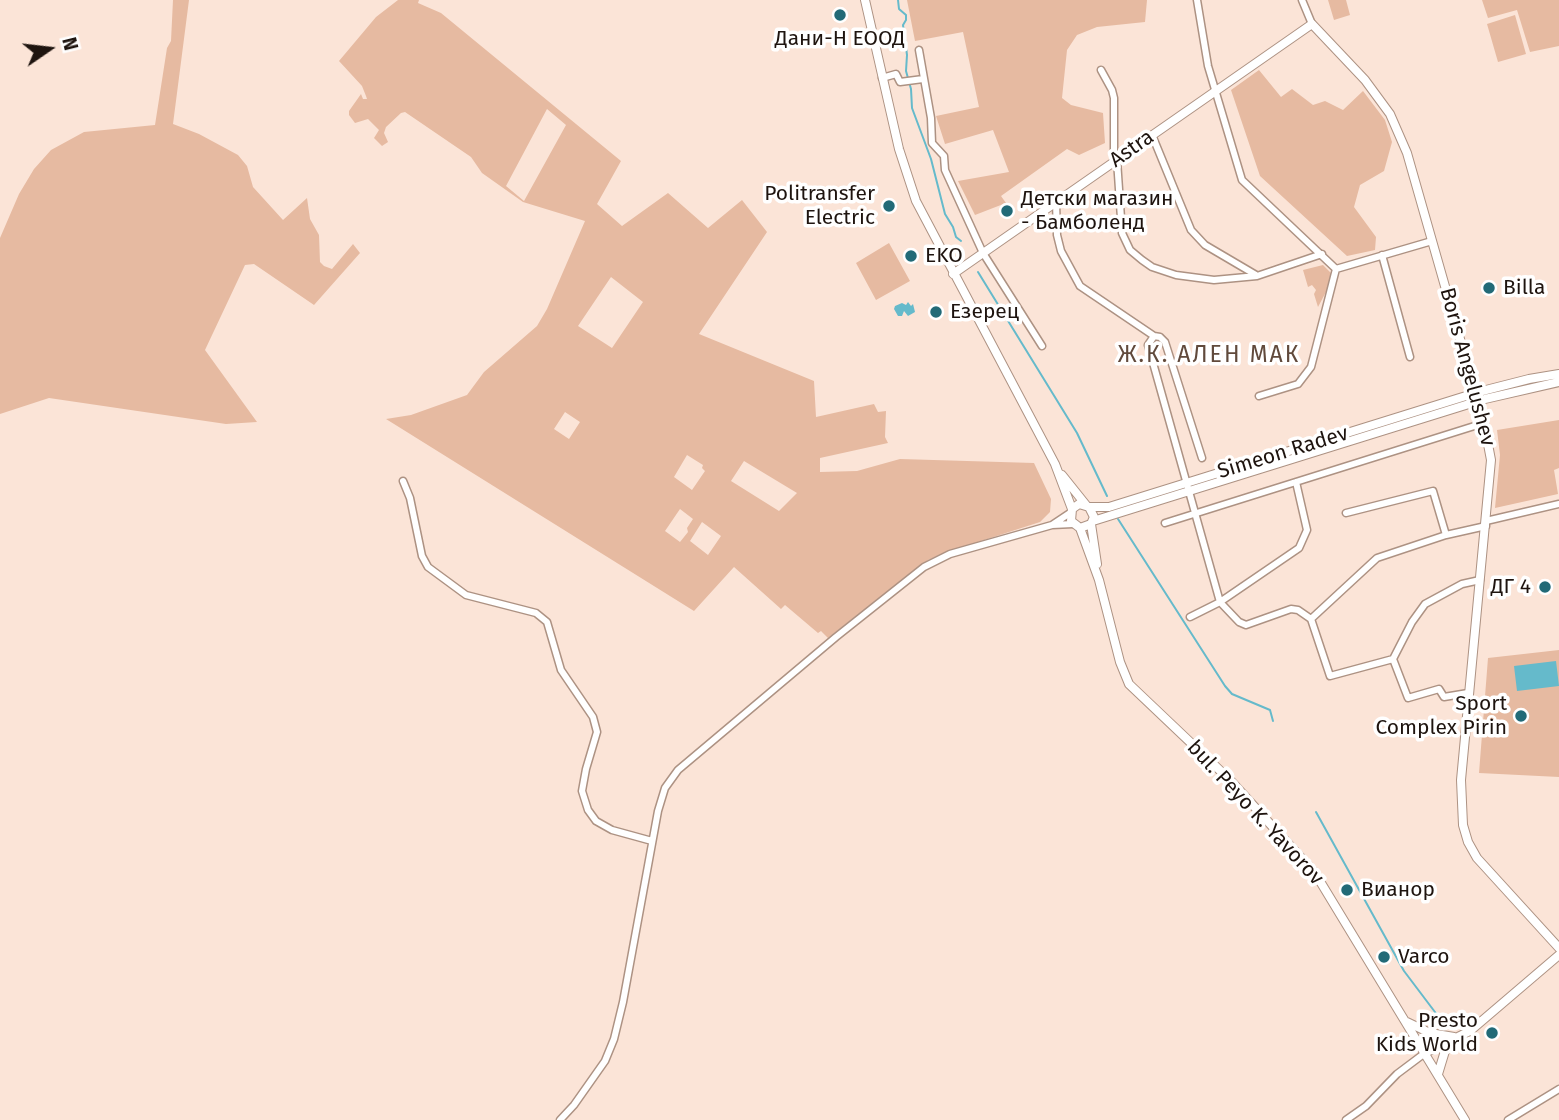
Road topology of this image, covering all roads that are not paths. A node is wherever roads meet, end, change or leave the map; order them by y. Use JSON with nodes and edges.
{"nodes":[{"id":1,"x":865,"y":0,"type":"edge"},
{"id":2,"x":1198,"y":0,"type":"edge"},
{"id":3,"x":1302,"y":0,"type":"edge"},
{"id":4,"x":1312,"y":24,"type":"junction"},
{"id":5,"x":919,"y":50,"type":"dead end"},
{"id":6,"x":1101,"y":70,"type":"dead end"},
{"id":7,"x":883,"y":78,"type":"junction"},
{"id":8,"x":920,"y":80,"type":"junction"},
{"id":9,"x":1215,"y":92,"type":"junction"},
{"id":10,"x":1152,"y":135,"type":"junction"},
{"id":11,"x":1117,"y":160,"type":"junction"},
{"id":12,"x":1056,"y":202,"type":"junction"},
{"id":13,"x":1432,"y":241,"type":"junction"},
{"id":14,"x":983,"y":253,"type":"junction"},
{"id":15,"x":1322,"y":254,"type":"junction"},
{"id":16,"x":1382,"y":256,"type":"junction"},
{"id":17,"x":1336,"y":269,"type":"junction"},
{"id":18,"x":953,"y":274,"type":"junction"},
{"id":19,"x":1257,"y":276,"type":"junction"},
{"id":20,"x":1154,"y":336,"type":"junction"},
{"id":21,"x":1042,"y":346,"type":"dead end"},
{"id":22,"x":1410,"y":357,"type":"dead end"},
{"id":23,"x":1559,"y":374,"type":"edge"},
{"id":24,"x":1559,"y":382,"type":"edge"},
{"id":25,"x":1259,"y":396,"type":"dead end"},
{"id":26,"x":1477,"y":398,"type":"junction"},
{"id":27,"x":1483,"y":423,"type":"junction"},
{"id":28,"x":1202,"y":458,"type":"dead end"},
{"id":29,"x":1055,"y":464,"type":"junction"},
{"id":30,"x":403,"y":481,"type":"dead end"},
{"id":31,"x":1296,"y":482,"type":"junction"},
{"id":32,"x":1188,"y":487,"type":"junction"},
{"id":33,"x":1559,"y":504,"type":"edge"},
{"id":34,"x":1088,"y":506,"type":"junction"},
{"id":35,"x":1071,"y":511,"type":"junction"},
{"id":36,"x":1196,"y":513,"type":"junction"},
{"id":37,"x":1346,"y":513,"type":"dead end"},
{"id":38,"x":1092,"y":522,"type":"junction"},
{"id":39,"x":1165,"y":523,"type":"dead end"},
{"id":40,"x":1486,"y":523,"type":"junction"},
{"id":41,"x":1052,"y":525,"type":"junction"},
{"id":42,"x":1077,"y":526,"type":"junction"},
{"id":43,"x":1446,"y":535,"type":"junction"},
{"id":44,"x":1099,"y":580,"type":"junction"},
{"id":45,"x":1480,"y":580,"type":"junction"},
{"id":46,"x":1220,"y":602,"type":"junction"},
{"id":47,"x":1190,"y":617,"type":"dead end"},
{"id":48,"x":1311,"y":619,"type":"junction"},
{"id":49,"x":1393,"y":659,"type":"junction"},
{"id":50,"x":1468,"y":693,"type":"junction"},
{"id":51,"x":652,"y":841,"type":"junction"},
{"id":52,"x":1559,"y":948,"type":"edge"},
{"id":53,"x":1559,"y":955,"type":"edge"},
{"id":54,"x":1405,"y":1020,"type":"junction"},
{"id":55,"x":1457,"y":1037,"type":"junction"},
{"id":56,"x":1425,"y":1053,"type":"junction"},
{"id":57,"x":1438,"y":1074,"type":"junction"},
{"id":58,"x":1559,"y":1089,"type":"edge"},
{"id":59,"x":560,"y":1120,"type":"edge"},
{"id":60,"x":1346,"y":1120,"type":"edge"},
{"id":61,"x":1465,"y":1120,"type":"edge"},
{"id":62,"x":1508,"y":1120,"type":"edge"}],
"edges":[{"from":1,"to":7,"type":"street"},
{"from":2,"to":9,"type":"street"},
{"from":3,"to":4,"type":"street","name":"Boris Angelushev"},
{"from":4,"to":9,"type":"street","name":"Astra"},
{"from":4,"to":13,"type":"street","name":"Boris Angelushev"},
{"from":5,"to":8,"type":"street"},
{"from":6,"to":11,"type":"street"},
{"from":7,"to":8,"type":"street"},
{"from":7,"to":18,"type":"street"},
{"from":8,"to":14,"type":"street"},
{"from":9,"to":10,"type":"street","name":"Astra"},
{"from":9,"to":15,"type":"street"},
{"from":10,"to":11,"type":"street","name":"Astra"},
{"from":10,"to":19,"type":"street"},
{"from":11,"to":12,"type":"street","name":"Astra"},
{"from":11,"to":19,"type":"street"},
{"from":12,"to":14,"type":"street","name":"Astra"},
{"from":12,"to":20,"type":"street"},
{"from":13,"to":16,"type":"street"},
{"from":13,"to":26,"type":"street","name":"Boris Angelushev"},
{"from":14,"to":18,"type":"street","name":"Astra"},
{"from":14,"to":21,"type":"street"},
{"from":15,"to":17,"type":"street"},
{"from":15,"to":19,"type":"street"},
{"from":16,"to":17,"type":"street"},
{"from":16,"to":22,"type":"street"},
{"from":17,"to":25,"type":"street"},
{"from":18,"to":29,"type":"street"},
{"from":20,"to":28,"type":"street"},
{"from":20,"to":32,"type":"street"},
{"from":23,"to":26,"type":"street"},
{"from":24,"to":26,"type":"street"},
{"from":26,"to":27,"type":"street","name":"Boris Angelushev"},
{"from":26,"to":32,"type":"street","name":"Simeon Radev"},
{"from":27,"to":31,"type":"street"},
{"from":27,"to":40,"type":"street","name":"Boris Angelushev"},
{"from":29,"to":34,"type":"street"},
{"from":29,"to":35,"type":"street"},
{"from":30,"to":51,"type":"street"},
{"from":31,"to":36,"type":"street"},
{"from":31,"to":46,"type":"street"},
{"from":32,"to":34,"type":"street","name":"Simeon Radev"},
{"from":32,"to":36,"type":"street"},
{"from":32,"to":38,"type":"street","name":"Simeon Radev"},
{"from":33,"to":40,"type":"street"},
{"from":34,"to":35,"type":"street"},
{"from":34,"to":38,"type":"street"},
{"from":35,"to":41,"type":"street"},
{"from":35,"to":42,"type":"street"},
{"from":36,"to":39,"type":"street"},
{"from":36,"to":46,"type":"street"},
{"from":37,"to":43,"type":"street"},
{"from":38,"to":42,"type":"street"},
{"from":38,"to":44,"type":"street","name":"bul. Peyo K. Yavorov"},
{"from":40,"to":43,"type":"street"},
{"from":40,"to":45,"type":"street","name":"Boris Angelushev"},
{"from":41,"to":42,"type":"street"},
{"from":41,"to":51,"type":"street"},
{"from":42,"to":44,"type":"street","name":"bul. Peyo K. Yavorov"},
{"from":43,"to":48,"type":"street"},
{"from":44,"to":54,"type":"street","name":"bul. Peyo K. Yavorov"},
{"from":45,"to":49,"type":"street"},
{"from":45,"to":50,"type":"street","name":"Boris Angelushev"},
{"from":46,"to":47,"type":"street"},
{"from":46,"to":48,"type":"street"},
{"from":48,"to":49,"type":"street"},
{"from":49,"to":50,"type":"street"},
{"from":50,"to":52,"type":"street","name":"Boris Angelushev"},
{"from":51,"to":59,"type":"street"},
{"from":53,"to":55,"type":"street"},
{"from":54,"to":55,"type":"street"},
{"from":54,"to":56,"type":"street","name":"bul. Peyo K. Yavorov"},
{"from":55,"to":56,"type":"street"},
{"from":55,"to":57,"type":"street"},
{"from":56,"to":57,"type":"street","name":"bul. Peyo K. Yavorov"},
{"from":56,"to":60,"type":"street"},
{"from":57,"to":61,"type":"street","name":"bul. Peyo K. Yavorov"},
{"from":58,"to":62,"type":"street"}]}
